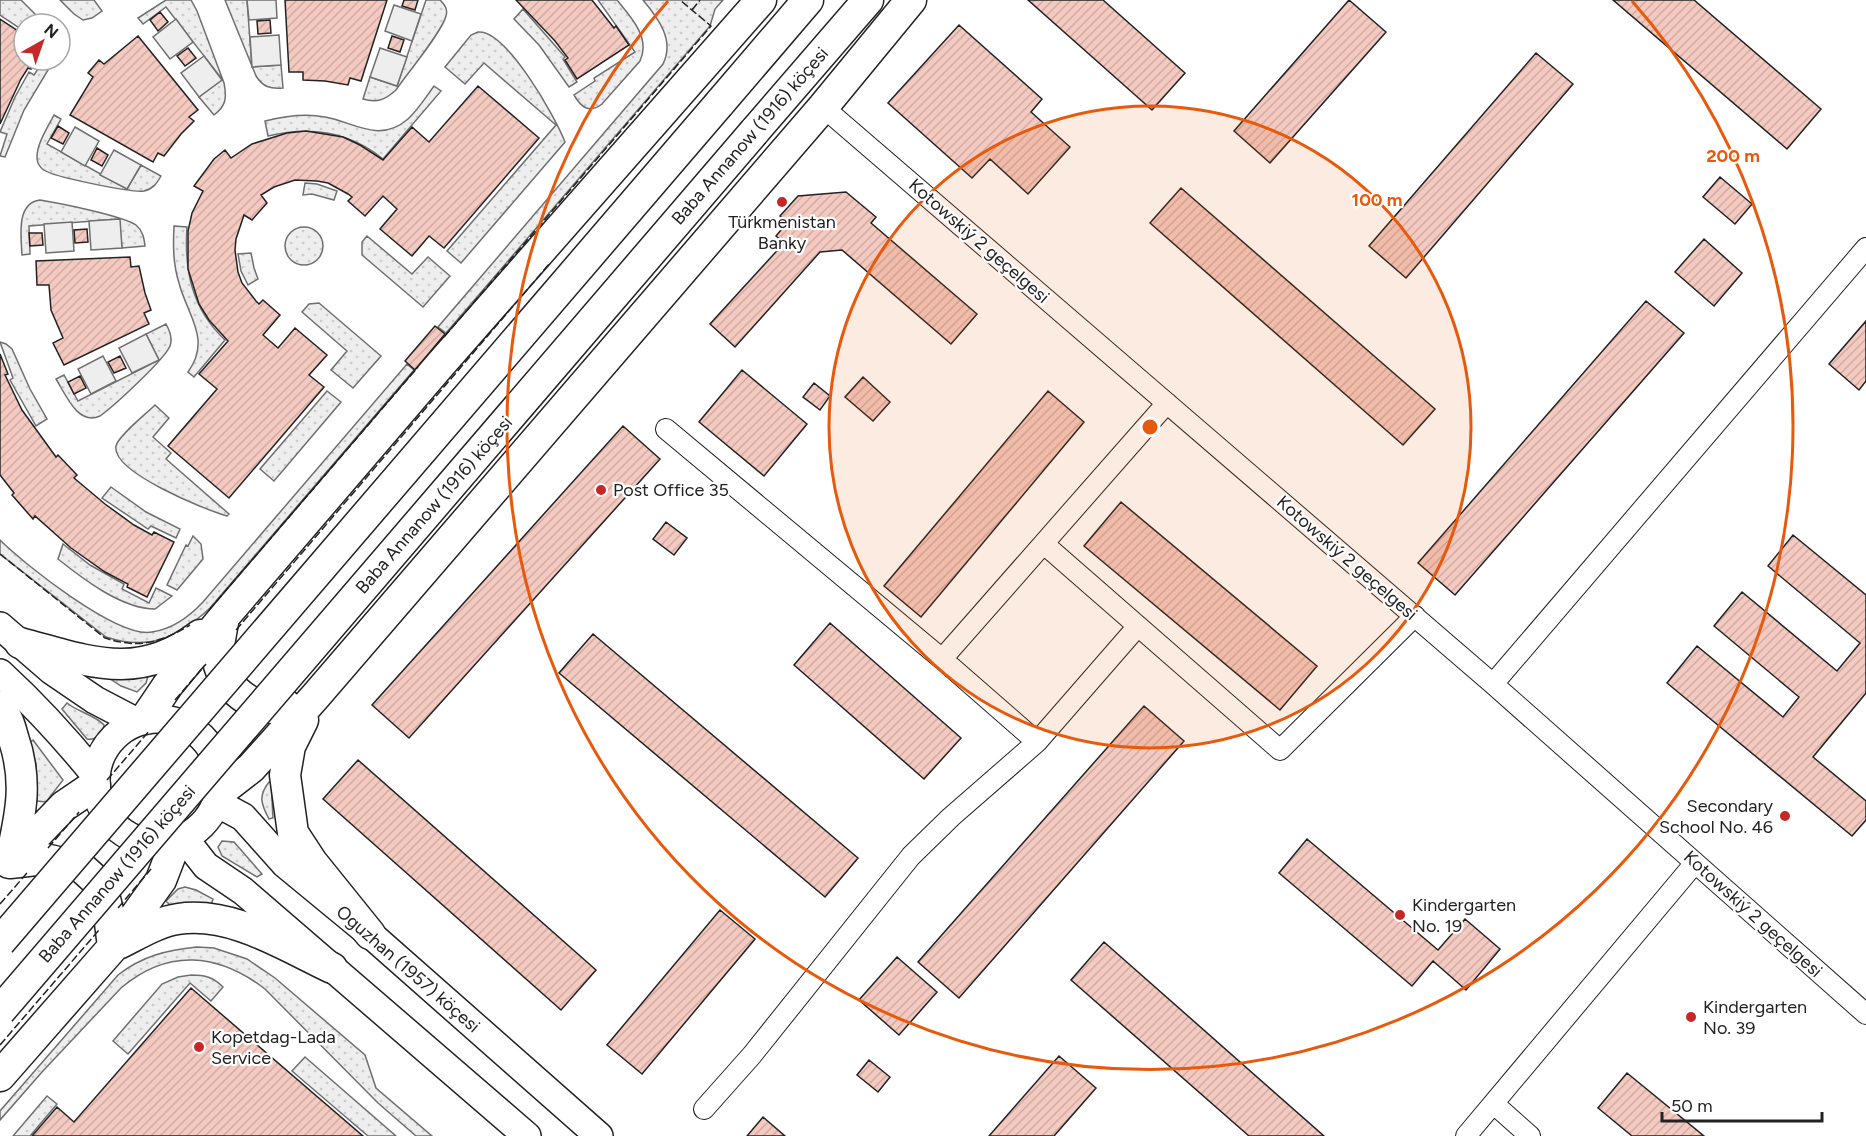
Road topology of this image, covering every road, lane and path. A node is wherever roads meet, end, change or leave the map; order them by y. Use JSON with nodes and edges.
{"nodes":[{"id":1,"x":761,"y":0,"type":"edge"},
{"id":2,"x":808,"y":0,"type":"edge"},
{"id":3,"x":868,"y":0,"type":"edge"},
{"id":4,"x":911,"y":0,"type":"edge"},
{"id":5,"x":823,"y":107,"type":"junction"},
{"id":6,"x":1866,"y":248,"type":"edge"},
{"id":7,"x":1167,"y":403,"type":"junction"},
{"id":8,"x":666,"y":429,"type":"dead end"},
{"id":9,"x":1044,"y":544,"type":"junction"},
{"id":10,"x":1415,"y":616,"type":"junction"},
{"id":11,"x":224,"y":617,"type":"junction"},
{"id":12,"x":1138,"y":626,"type":"junction"},
{"id":13,"x":10,"y":635,"type":"edge"},
{"id":14,"x":942,"y":659,"type":"junction"},
{"id":15,"x":0,"y":673,"type":"edge"},
{"id":16,"x":1493,"y":684,"type":"junction"},
{"id":17,"x":314,"y":698,"type":"junction"},
{"id":18,"x":0,"y":707,"type":"edge"},
{"id":19,"x":141,"y":721,"type":"junction"},
{"id":20,"x":1037,"y":742,"type":"junction"},
{"id":21,"x":96,"y":781,"type":"junction"},
{"id":22,"x":218,"y":797,"type":"junction"},
{"id":23,"x":180,"y":840,"type":"junction"},
{"id":24,"x":1695,"y":863,"type":"junction"},
{"id":25,"x":5,"y":868,"type":"edge"},
{"id":26,"x":370,"y":934,"type":"junction"},
{"id":27,"x":0,"y":942,"type":"edge"},
{"id":28,"x":113,"y":947,"type":"junction"},
{"id":29,"x":332,"y":968,"type":"junction"},
{"id":30,"x":0,"y":1011,"type":"edge"},
{"id":31,"x":1866,"y":1014,"type":"edge"},
{"id":32,"x":0,"y":1076,"type":"edge"},
{"id":33,"x":1494,"y":1104,"type":"junction"},
{"id":34,"x":704,"y":1109,"type":"dead end"},
{"id":35,"x":527,"y":1136,"type":"edge"},
{"id":36,"x":599,"y":1136,"type":"edge"},
{"id":37,"x":1466,"y":1136,"type":"edge"},
{"id":38,"x":1530,"y":1136,"type":"edge"}],
"edges":[{"from":1,"to":11,"type":"main road"},
{"from":2,"to":27,"type":"main road","bridge":true},
{"from":3,"to":30,"type":"main road","name":"Baba Annanow (1916) köçesi","bridge":true},
{"from":4,"to":5,"type":"main road"},
{"from":5,"to":7,"type":"street","name":"Kotowskiý 2 geçelgesi"},
{"from":5,"to":17,"type":"main road"},
{"from":6,"to":16,"type":"street"},
{"from":7,"to":9,"type":"street"},
{"from":7,"to":10,"type":"street","name":"Kotowskiý 2 geçelgesi"},
{"from":8,"to":14,"type":"street"},
{"from":9,"to":12,"type":"street"},
{"from":9,"to":14,"type":"street"},
{"from":10,"to":12,"type":"street"},
{"from":10,"to":16,"type":"street","name":"Kotowskiý 2 geçelgesi"},
{"from":11,"to":13,"type":"main road"},
{"from":11,"to":17,"type":"main road"},
{"from":11,"to":19,"type":"main road"},
{"from":12,"to":20,"type":"street"},
{"from":13,"to":19,"type":"main road"},
{"from":14,"to":20,"type":"street"},
{"from":15,"to":21,"type":"main road"},
{"from":16,"to":24,"type":"street","name":"Kotowskiý 2 geçelgesi"},
{"from":17,"to":22,"type":"main road"},
{"from":17,"to":26,"type":"main road"},
{"from":18,"to":25,"type":"main road"},
{"from":19,"to":21,"type":"main road"},
{"from":19,"to":22,"type":"main road"},
{"from":20,"to":34,"type":"street"},
{"from":21,"to":23,"type":"main road"},
{"from":21,"to":25,"type":"main road"},
{"from":22,"to":23,"type":"main road"},
{"from":22,"to":26,"type":"main road","name":"Oguzhan (1957) köçesi"},
{"from":23,"to":28,"type":"main road"},
{"from":23,"to":29,"type":"main road"},
{"from":24,"to":31,"type":"street","name":"Kotowskiý 2 geçelgesi"},
{"from":24,"to":33,"type":"street"},
{"from":25,"to":28,"type":"main road"},
{"from":26,"to":36,"type":"main road","name":"Oguzhan (1957) köçesi"},
{"from":28,"to":29,"type":"main road"},
{"from":28,"to":32,"type":"main road"},
{"from":29,"to":35,"type":"main road"},
{"from":33,"to":37,"type":"street"},
{"from":33,"to":38,"type":"street"}]}
